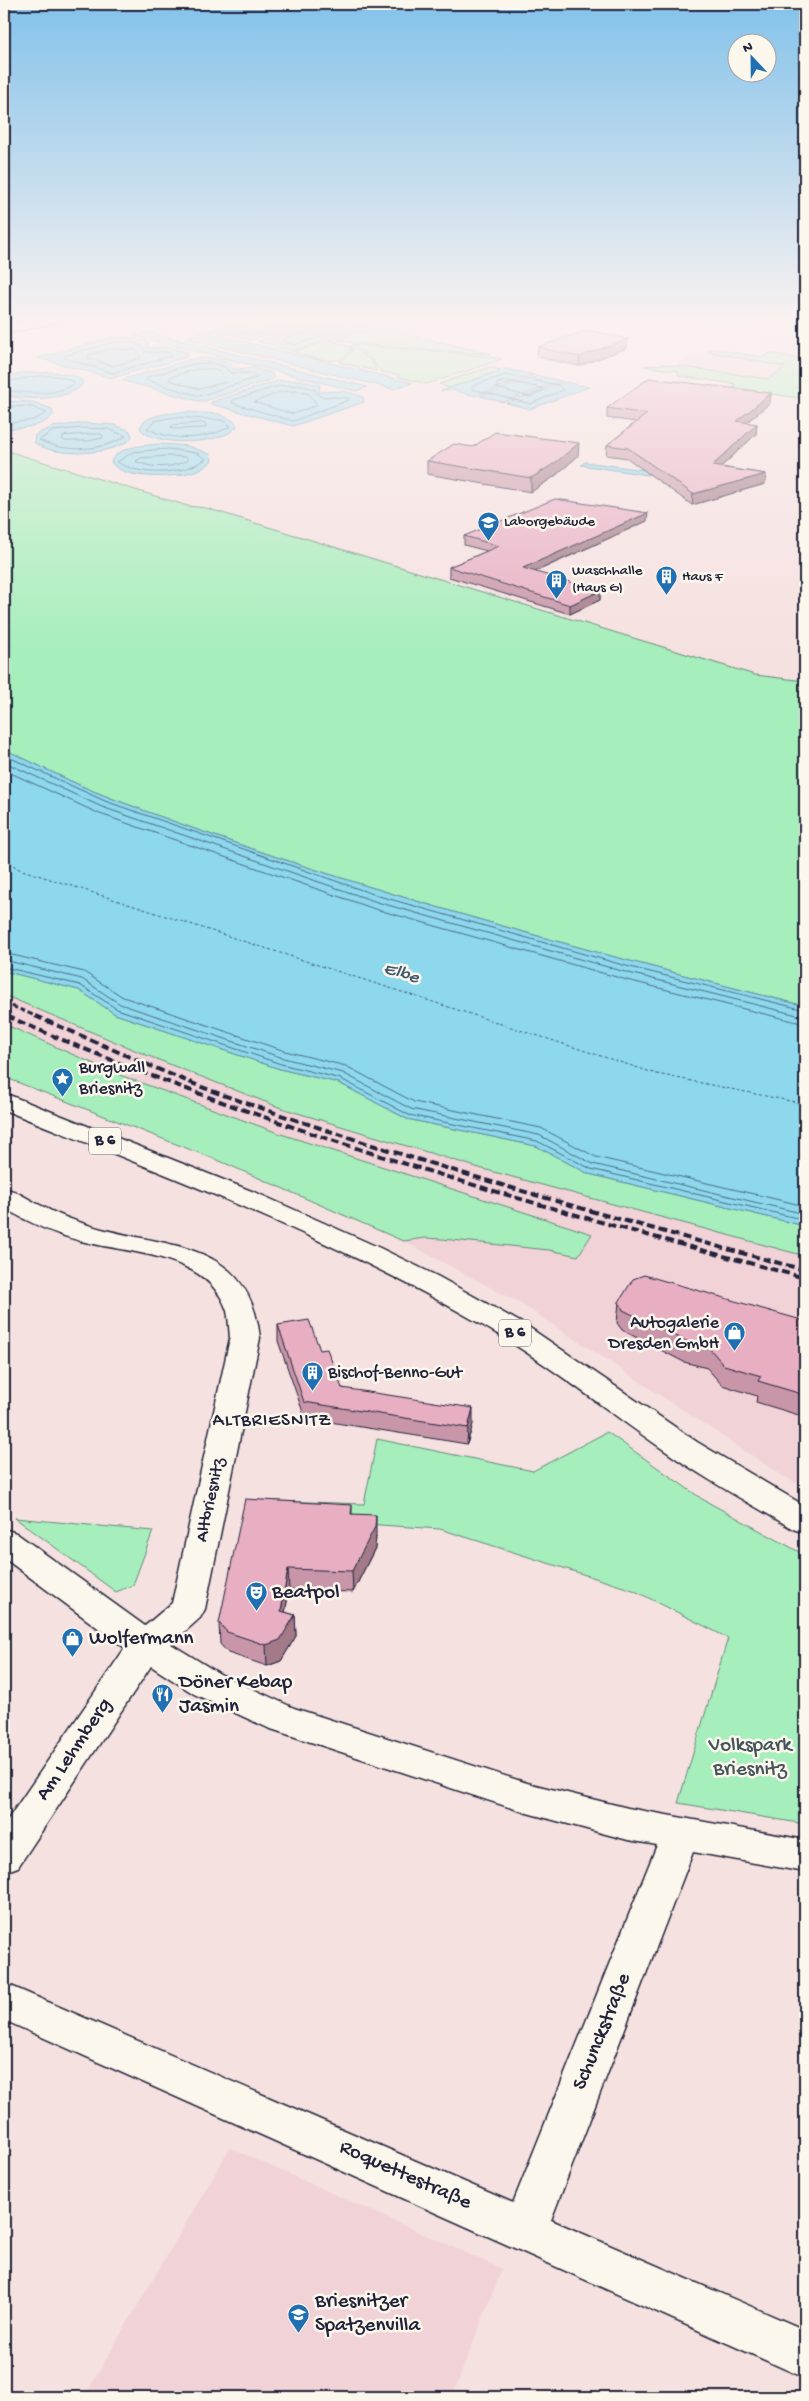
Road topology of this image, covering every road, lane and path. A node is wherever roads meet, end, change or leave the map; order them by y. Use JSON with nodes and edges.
{"nodes":[{"id":1,"x":4,"y":1101,"type":"edge"},
{"id":2,"x":4,"y":1196,"type":"edge"},
{"id":3,"x":805,"y":1521,"type":"edge"},
{"id":4,"x":4,"y":1541,"type":"edge"},
{"id":5,"x":146,"y":1644,"type":"junction"},
{"id":6,"x":681,"y":1834,"type":"junction"},
{"id":7,"x":4,"y":1856,"type":"edge"},
{"id":8,"x":805,"y":1856,"type":"edge"},
{"id":9,"x":4,"y":2000,"type":"edge"},
{"id":10,"x":525,"y":2229,"type":"junction"},
{"id":11,"x":805,"y":2354,"type":"edge"}],
"edges":[{"from":1,"to":3,"type":"main road","number":"B 6"},
{"from":2,"to":5,"type":"main road","name":"Altbriesnitz"},
{"from":4,"to":5,"type":"main road"},
{"from":5,"to":6,"type":"main road"},
{"from":5,"to":7,"type":"main road","name":"Am Lehmberg"},
{"from":6,"to":8,"type":"main road"},
{"from":6,"to":10,"type":"main road","name":"Schunckstraße"},
{"from":9,"to":10,"type":"main road","name":"Roquettestraße"},
{"from":10,"to":11,"type":"main road","name":"Roquettestraße"}]}
